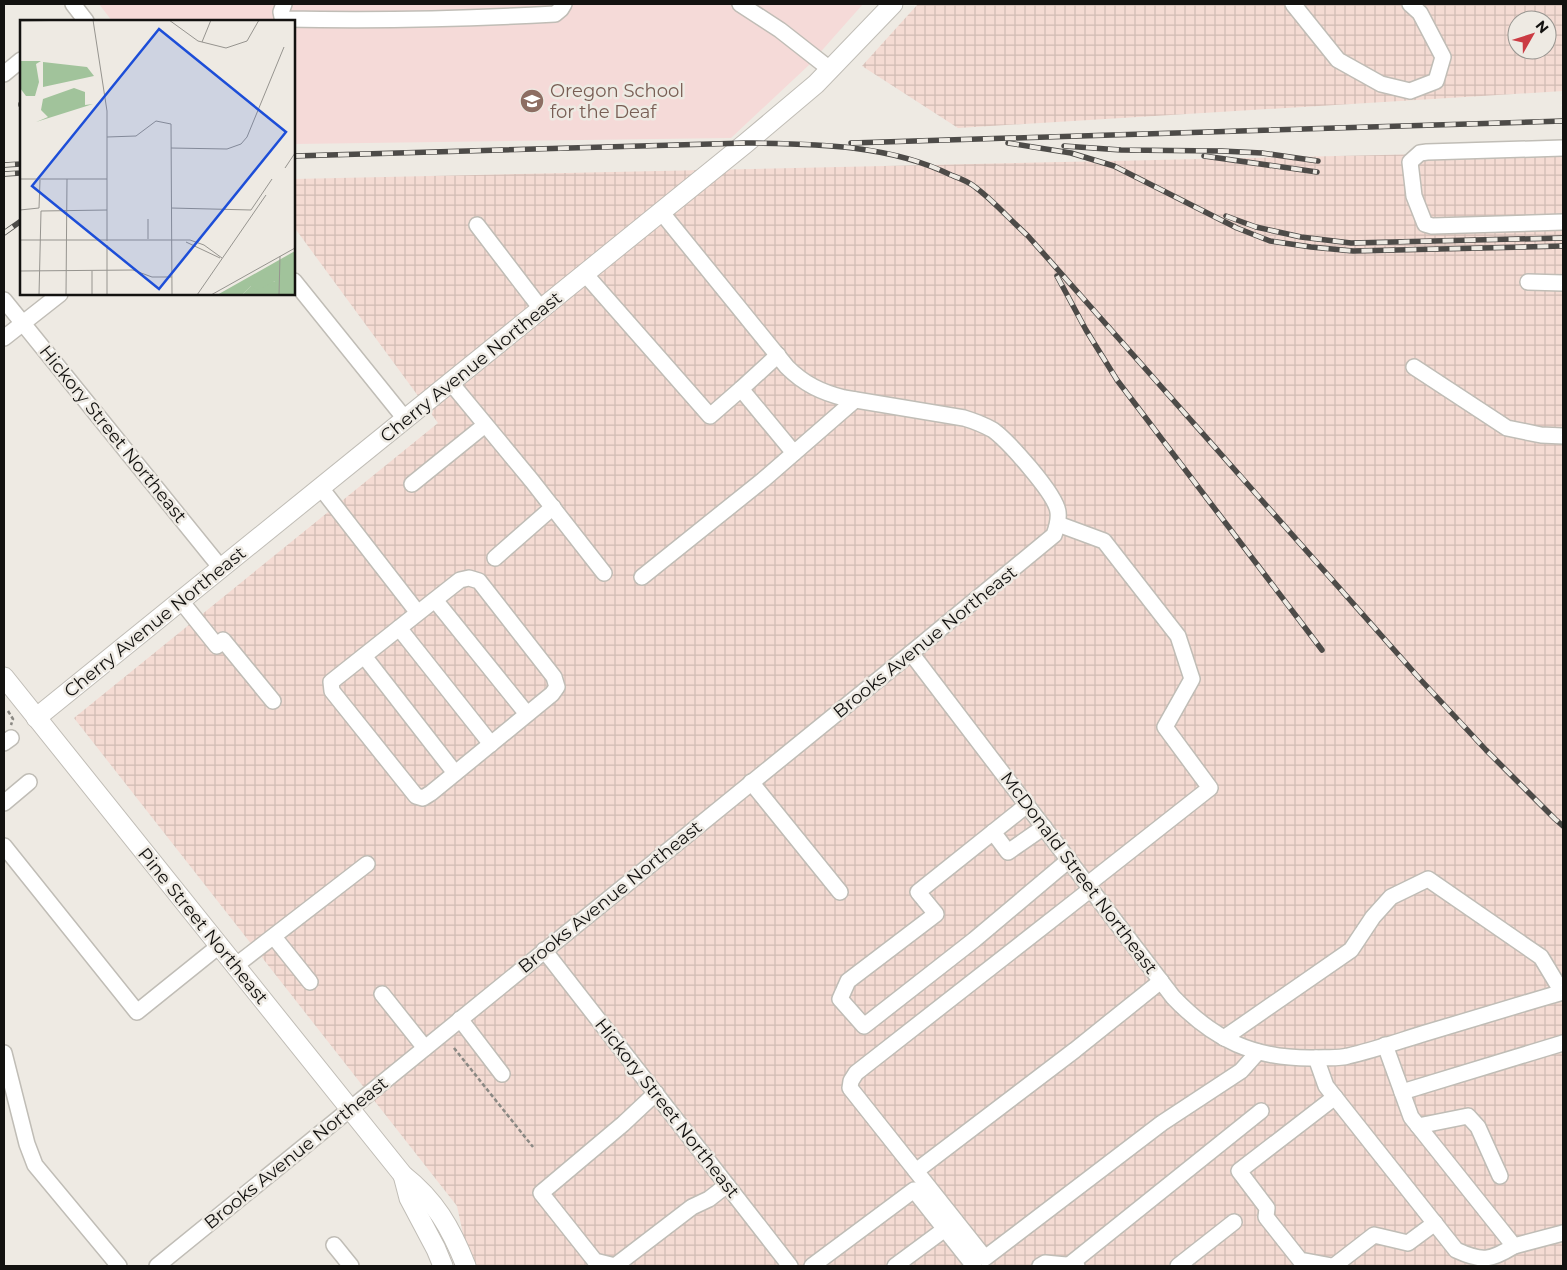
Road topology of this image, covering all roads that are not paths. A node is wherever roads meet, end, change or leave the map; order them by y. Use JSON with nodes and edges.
{"nodes":[{"id":1,"x":564,"y":4,"type":"edge"},
{"id":2,"x":740,"y":4,"type":"edge"},
{"id":3,"x":893,"y":4,"type":"edge"},
{"id":4,"x":1292,"y":4,"type":"edge"},
{"id":5,"x":1410,"y":4,"type":"edge"},
{"id":6,"x":281,"y":14,"type":"edge"},
{"id":7,"x":20,"y":61,"type":"edge"},
{"id":8,"x":831,"y":70,"type":"junction"},
{"id":9,"x":4,"y":74,"type":"edge"},
{"id":10,"x":1563,"y":148,"type":"edge"},
{"id":11,"x":662,"y":213,"type":"junction"},
{"id":12,"x":1563,"y":222,"type":"edge"},
{"id":13,"x":478,"y":225,"type":"dead end"},
{"id":14,"x":586,"y":275,"type":"junction"},
{"id":15,"x":295,"y":282,"type":"edge"},
{"id":16,"x":1528,"y":282,"type":"dead end"},
{"id":17,"x":1563,"y":283,"type":"edge"},
{"id":18,"x":59,"y":295,"type":"edge"},
{"id":19,"x":4,"y":300,"type":"edge"},
{"id":20,"x":542,"y":310,"type":"junction"},
{"id":21,"x":23,"y":323,"type":"junction"},
{"id":22,"x":4,"y":338,"type":"edge"},
{"id":23,"x":778,"y":355,"type":"junction"},
{"id":24,"x":1414,"y":367,"type":"dead end"},
{"id":25,"x":451,"y":383,"type":"junction"},
{"id":26,"x":741,"y":389,"type":"junction"},
{"id":27,"x":855,"y":400,"type":"junction"},
{"id":28,"x":406,"y":420,"type":"junction"},
{"id":29,"x":485,"y":425,"type":"junction"},
{"id":30,"x":1563,"y":436,"type":"edge"},
{"id":31,"x":794,"y":453,"type":"junction"},
{"id":32,"x":412,"y":484,"type":"dead end"},
{"id":33,"x":321,"y":488,"type":"junction"},
{"id":34,"x":552,"y":507,"type":"junction"},
{"id":35,"x":1058,"y":524,"type":"junction"},
{"id":36,"x":495,"y":558,"type":"dead end"},
{"id":37,"x":222,"y":568,"type":"junction"},
{"id":38,"x":604,"y":573,"type":"dead end"},
{"id":39,"x":642,"y":577,"type":"dead end"},
{"id":40,"x":435,"y":600,"type":"junction"},
{"id":41,"x":181,"y":601,"type":"junction"},
{"id":42,"x":418,"y":613,"type":"junction"},
{"id":43,"x":399,"y":628,"type":"junction"},
{"id":44,"x":911,"y":653,"type":"junction"},
{"id":45,"x":364,"y":656,"type":"junction"},
{"id":46,"x":4,"y":678,"type":"edge"},
{"id":47,"x":273,"y":701,"type":"dead end"},
{"id":48,"x":527,"y":714,"type":"junction"},
{"id":49,"x":36,"y":718,"type":"junction"},
{"id":50,"x":491,"y":744,"type":"junction"},
{"id":51,"x":455,"y":773,"type":"junction"},
{"id":52,"x":29,"y":782,"type":"dead end"},
{"id":53,"x":751,"y":782,"type":"junction"},
{"id":54,"x":4,"y":803,"type":"edge"},
{"id":55,"x":1027,"y":805,"type":"junction"},
{"id":56,"x":1044,"y":827,"type":"junction"},
{"id":57,"x":993,"y":832,"type":"junction"},
{"id":58,"x":4,"y":846,"type":"edge"},
{"id":59,"x":1069,"y":860,"type":"junction"},
{"id":60,"x":367,"y":864,"type":"dead end"},
{"id":61,"x":1089,"y":887,"type":"junction"},
{"id":62,"x":840,"y":892,"type":"dead end"},
{"id":63,"x":274,"y":937,"type":"junction"},
{"id":64,"x":219,"y":946,"type":"junction"},
{"id":65,"x":544,"y":950,"type":"junction"},
{"id":66,"x":235,"y":966,"type":"junction"},
{"id":67,"x":1161,"y":981,"type":"junction"},
{"id":68,"x":310,"y":982,"type":"dead end"},
{"id":69,"x":1563,"y":992,"type":"edge"},
{"id":70,"x":382,"y":994,"type":"dead end"},
{"id":71,"x":460,"y":1019,"type":"junction"},
{"id":72,"x":1224,"y":1038,"type":"junction"},
{"id":73,"x":1563,"y":1043,"type":"edge"},
{"id":74,"x":1385,"y":1046,"type":"junction"},
{"id":75,"x":425,"y":1048,"type":"junction"},
{"id":76,"x":1258,"y":1052,"type":"junction"},
{"id":77,"x":4,"y":1053,"type":"edge"},
{"id":78,"x":1316,"y":1058,"type":"junction"},
{"id":79,"x":502,"y":1074,"type":"dead end"},
{"id":80,"x":1402,"y":1092,"type":"junction"},
{"id":81,"x":656,"y":1093,"type":"junction"},
{"id":82,"x":1335,"y":1097,"type":"junction"},
{"id":83,"x":350,"y":1110,"type":"junction"},
{"id":84,"x":1260,"y":1111,"type":"dead end"},
{"id":85,"x":1418,"y":1126,"type":"junction"},
{"id":86,"x":916,"y":1171,"type":"junction"},
{"id":87,"x":403,"y":1175,"type":"junction"},
{"id":88,"x":1500,"y":1176,"type":"dead end"},
{"id":89,"x":727,"y":1185,"type":"junction"},
{"id":90,"x":1234,"y":1222,"type":"dead end"},
{"id":91,"x":1435,"y":1223,"type":"junction"},
{"id":92,"x":945,"y":1229,"type":"junction"},
{"id":93,"x":1563,"y":1233,"type":"edge"},
{"id":94,"x":334,"y":1245,"type":"dead end"},
{"id":95,"x":1514,"y":1246,"type":"junction"},
{"id":96,"x":163,"y":1264,"type":"edge"},
{"id":97,"x":118,"y":1266,"type":"edge"},
{"id":98,"x":351,"y":1266,"type":"edge"},
{"id":99,"x":443,"y":1266,"type":"edge"},
{"id":100,"x":466,"y":1266,"type":"edge"},
{"id":101,"x":790,"y":1266,"type":"edge"},
{"id":102,"x":812,"y":1266,"type":"edge"},
{"id":103,"x":895,"y":1266,"type":"edge"},
{"id":104,"x":974,"y":1266,"type":"edge"},
{"id":105,"x":1040,"y":1266,"type":"edge"},
{"id":106,"x":1076,"y":1266,"type":"edge"},
{"id":107,"x":1178,"y":1266,"type":"edge"},
{"id":108,"x":1333,"y":1266,"type":"edge"}],
"edges":[{"from":1,"to":6,"type":"street"},
{"from":2,"to":8,"type":"street"},
{"from":3,"to":8,"type":"main road","name":"Cherry Avenue Northeast"},
{"from":4,"to":5,"type":"street"},
{"from":7,"to":9,"type":"street"},
{"from":8,"to":11,"type":"main road","name":"Cherry Avenue Northeast"},
{"from":10,"to":12,"type":"street"},
{"from":11,"to":14,"type":"main road","name":"Cherry Avenue Northeast"},
{"from":11,"to":23,"type":"street"},
{"from":13,"to":20,"type":"street"},
{"from":14,"to":20,"type":"main road","name":"Cherry Avenue Northeast"},
{"from":14,"to":26,"type":"street"},
{"from":15,"to":28,"type":"street"},
{"from":16,"to":17,"type":"street"},
{"from":18,"to":21,"type":"street"},
{"from":19,"to":21,"type":"street","name":"Hickory Street Northeast"},
{"from":20,"to":25,"type":"main road","name":"Cherry Avenue Northeast"},
{"from":21,"to":22,"type":"street"},
{"from":21,"to":37,"type":"street","name":"Hickory Street Northeast"},
{"from":23,"to":26,"type":"street"},
{"from":23,"to":27,"type":"street"},
{"from":24,"to":30,"type":"street"},
{"from":25,"to":28,"type":"main road","name":"Cherry Avenue Northeast"},
{"from":25,"to":29,"type":"street"},
{"from":26,"to":31,"type":"street"},
{"from":27,"to":31,"type":"street"},
{"from":27,"to":35,"type":"street"},
{"from":28,"to":33,"type":"main road","name":"Cherry Avenue Northeast"},
{"from":29,"to":32,"type":"street"},
{"from":29,"to":34,"type":"street"},
{"from":31,"to":39,"type":"street"},
{"from":33,"to":37,"type":"main road","name":"Cherry Avenue Northeast"},
{"from":33,"to":42,"type":"street"},
{"from":34,"to":36,"type":"street"},
{"from":34,"to":38,"type":"street"},
{"from":35,"to":44,"type":"street","name":"Brooks Avenue Northeast"},
{"from":35,"to":61,"type":"street"},
{"from":37,"to":41,"type":"main road","name":"Cherry Avenue Northeast"},
{"from":40,"to":42,"type":"street"},
{"from":40,"to":48,"type":"street"},
{"from":40,"to":48,"type":"street"},
{"from":41,"to":47,"type":"street"},
{"from":41,"to":49,"type":"main road","name":"Cherry Avenue Northeast"},
{"from":42,"to":43,"type":"street"},
{"from":43,"to":45,"type":"street"},
{"from":43,"to":50,"type":"street"},
{"from":44,"to":53,"type":"street","name":"Brooks Avenue Northeast"},
{"from":44,"to":55,"type":"street","name":"McDonald Street Northeast"},
{"from":45,"to":51,"type":"street"},
{"from":45,"to":51,"type":"street"},
{"from":46,"to":49,"type":"main road","name":"Pine Street Northeast"},
{"from":48,"to":50,"type":"street"},
{"from":49,"to":64,"type":"main road","name":"Pine Street Northeast"},
{"from":50,"to":51,"type":"street"},
{"from":52,"to":54,"type":"street"},
{"from":53,"to":62,"type":"street"},
{"from":53,"to":65,"type":"street","name":"Brooks Avenue Northeast"},
{"from":55,"to":56,"type":"street","name":"McDonald Street Northeast"},
{"from":55,"to":57,"type":"street"},
{"from":56,"to":57,"type":"street"},
{"from":56,"to":59,"type":"street","name":"McDonald Street Northeast"},
{"from":57,"to":59,"type":"street"},
{"from":58,"to":64,"type":"street"},
{"from":59,"to":61,"type":"street","name":"McDonald Street Northeast"},
{"from":60,"to":63,"type":"street"},
{"from":61,"to":67,"type":"street","name":"McDonald Street Northeast"},
{"from":61,"to":86,"type":"street"},
{"from":63,"to":66,"type":"street"},
{"from":63,"to":68,"type":"street"},
{"from":64,"to":66,"type":"main road","name":"Pine Street Northeast"},
{"from":65,"to":71,"type":"street","name":"Brooks Avenue Northeast"},
{"from":65,"to":81,"type":"street","name":"Hickory Street Northeast"},
{"from":66,"to":83,"type":"main road","name":"Pine Street Northeast"},
{"from":67,"to":72,"type":"street","name":"McDonald Street Northeast"},
{"from":67,"to":86,"type":"street"},
{"from":69,"to":72,"type":"street"},
{"from":69,"to":74,"type":"street","name":"McDonald Street Northeast"},
{"from":70,"to":75,"type":"street"},
{"from":71,"to":75,"type":"street","name":"Brooks Avenue Northeast"},
{"from":71,"to":79,"type":"street"},
{"from":72,"to":76,"type":"street","name":"McDonald Street Northeast"},
{"from":73,"to":80,"type":"street"},
{"from":74,"to":78,"type":"street","name":"McDonald Street Northeast"},
{"from":74,"to":80,"type":"street"},
{"from":75,"to":83,"type":"street","name":"Brooks Avenue Northeast"},
{"from":76,"to":78,"type":"street","name":"McDonald Street Northeast"},
{"from":76,"to":86,"type":"street"},
{"from":77,"to":97,"type":"street"},
{"from":78,"to":82,"type":"street"},
{"from":80,"to":85,"type":"street"},
{"from":81,"to":89,"type":"street","name":"Hickory Street Northeast"},
{"from":81,"to":89,"type":"street"},
{"from":82,"to":91,"type":"street"},
{"from":82,"to":108,"type":"street"},
{"from":83,"to":87,"type":"main road","name":"Pine Street Northeast"},
{"from":83,"to":96,"type":"street","name":"Brooks Avenue Northeast"},
{"from":84,"to":106,"type":"street"},
{"from":85,"to":88,"type":"street"},
{"from":85,"to":95,"type":"street"},
{"from":87,"to":99,"type":"main road","name":"Pine Street Northeast"},
{"from":87,"to":100,"type":"main road","name":"Pine Street Northeast"},
{"from":89,"to":101,"type":"street","name":"Hickory Street Northeast"},
{"from":90,"to":107,"type":"street"},
{"from":91,"to":95,"type":"street"},
{"from":91,"to":108,"type":"street"},
{"from":92,"to":102,"type":"street"},
{"from":92,"to":103,"type":"street"},
{"from":92,"to":104,"type":"street"},
{"from":93,"to":95,"type":"street"},
{"from":94,"to":98,"type":"street"},
{"from":105,"to":106,"type":"street"}]}
